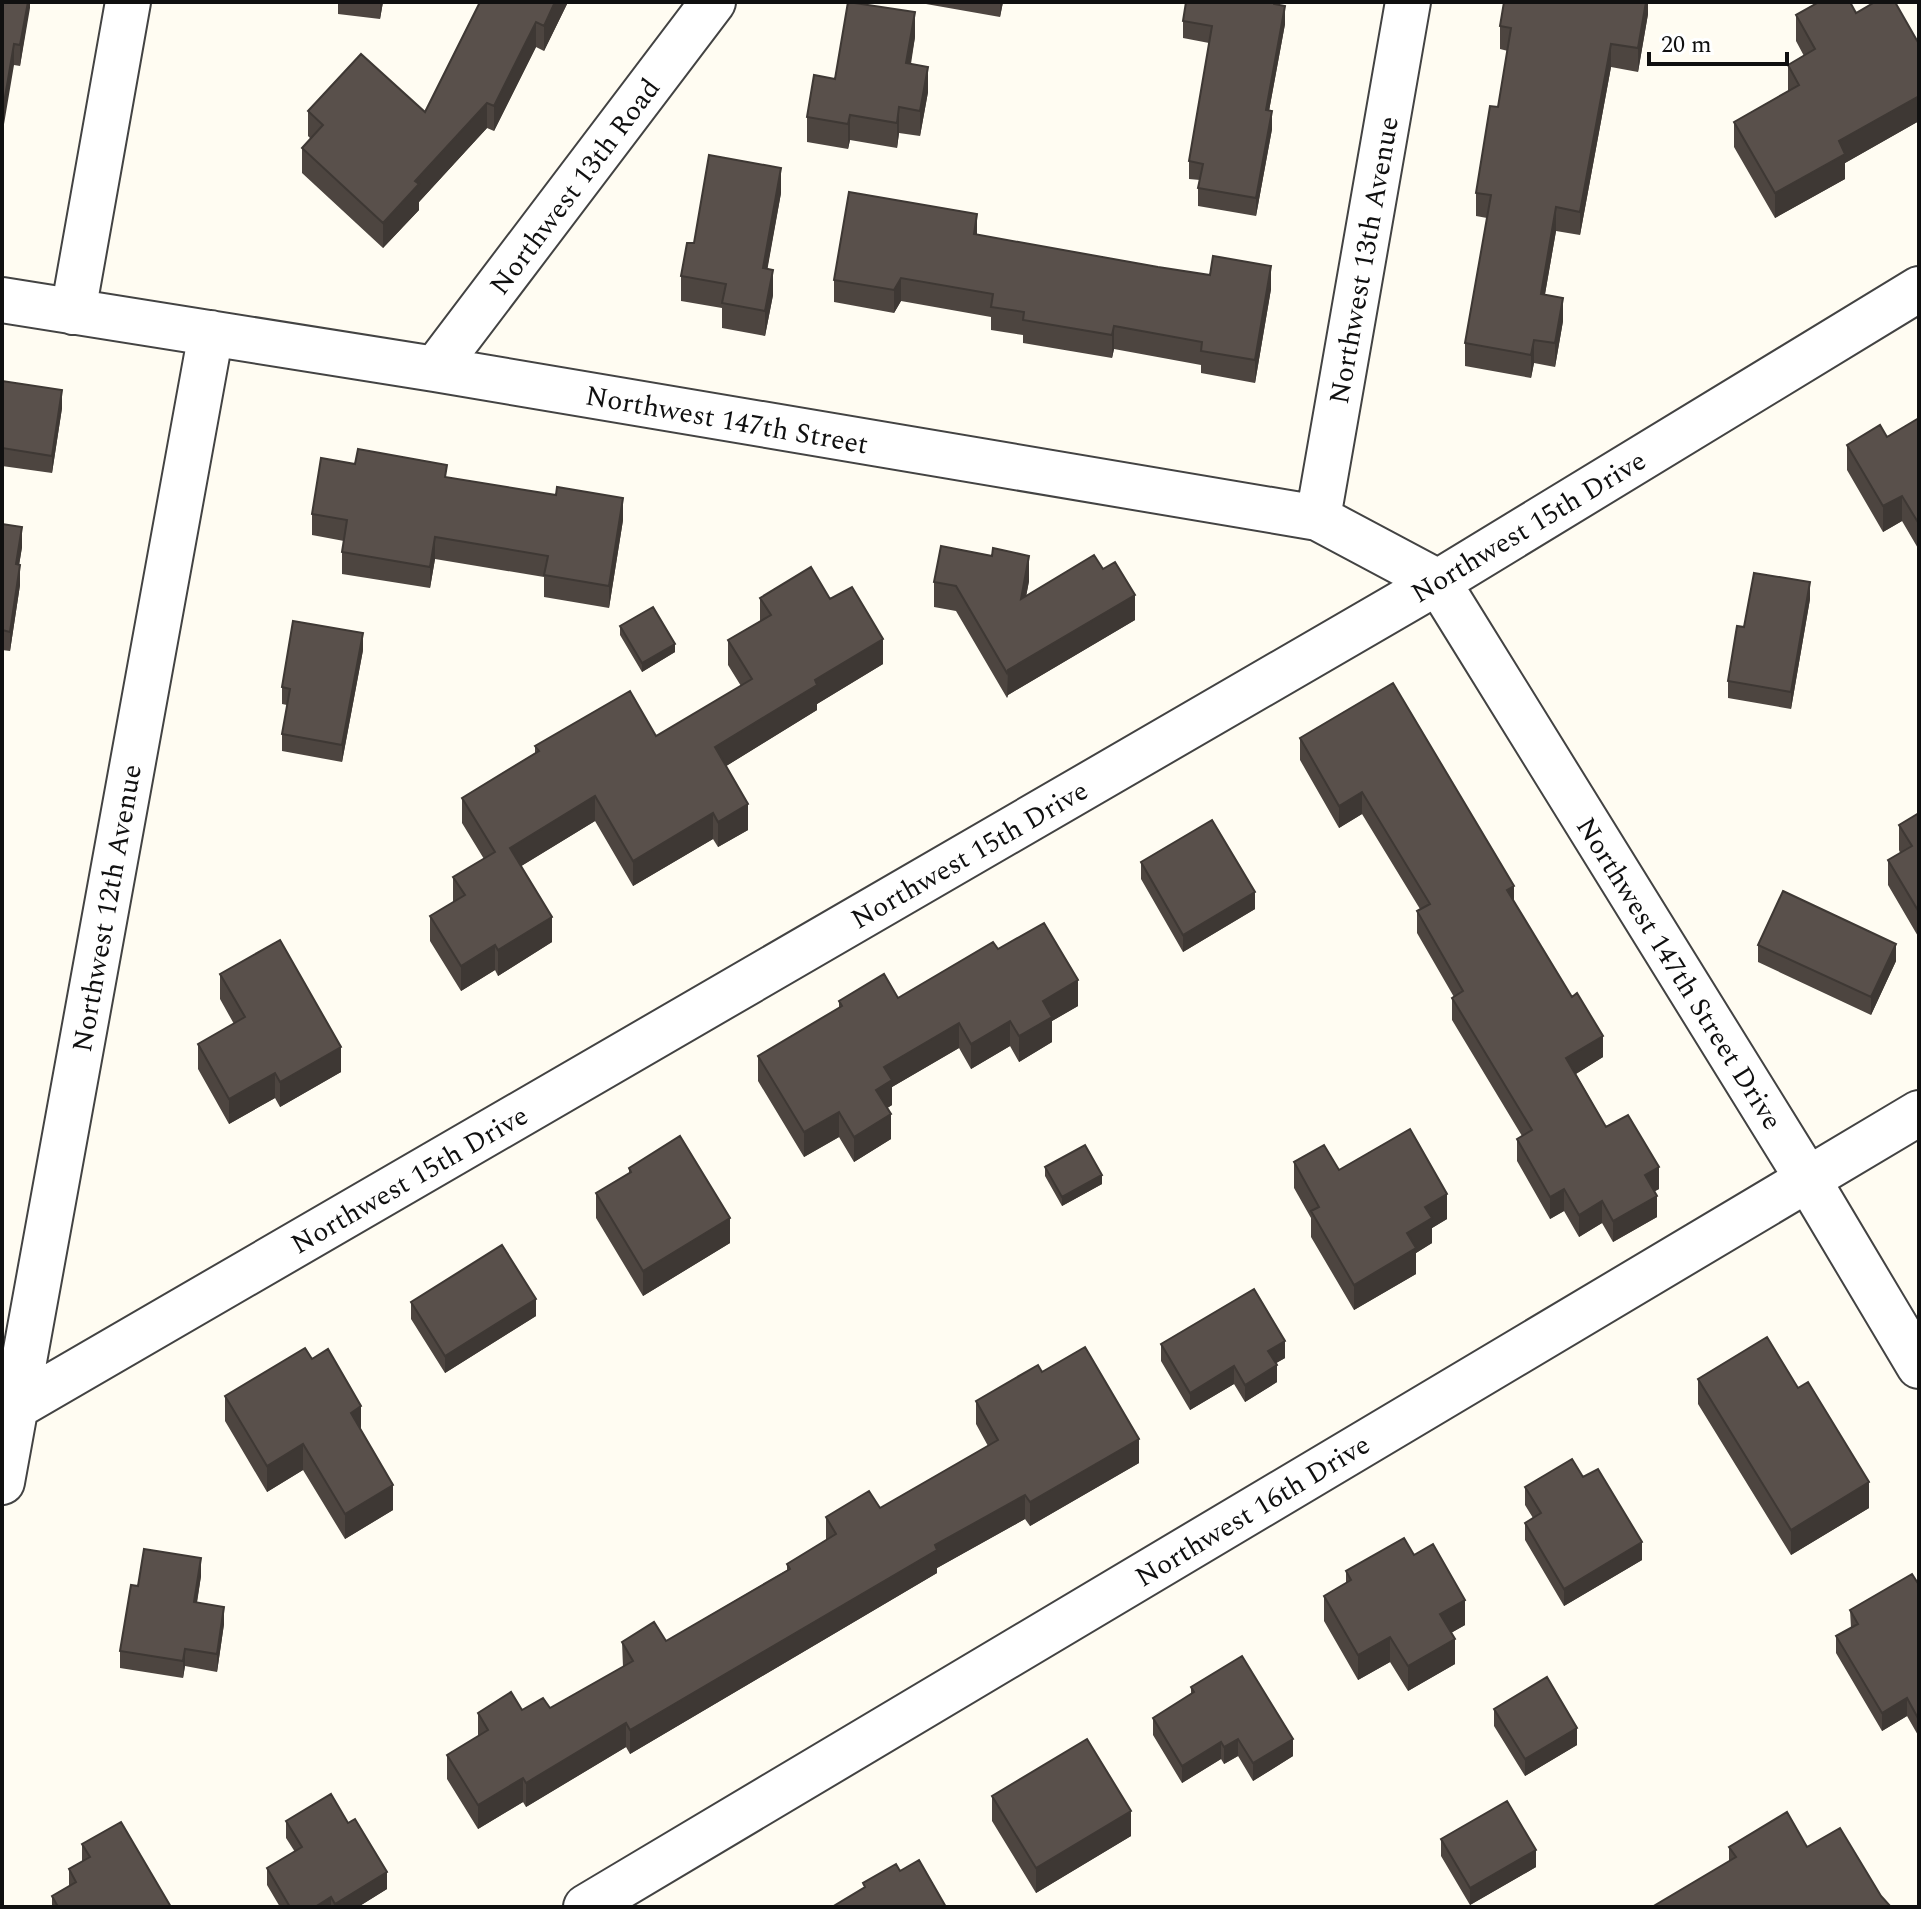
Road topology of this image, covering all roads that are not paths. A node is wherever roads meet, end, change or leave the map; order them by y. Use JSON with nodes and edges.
{"nodes":[{"id":1,"x":128,"y":2,"type":"edge"},
{"id":2,"x":713,"y":2,"type":"edge"},
{"id":3,"x":1408,"y":2,"type":"edge"},
{"id":4,"x":1919,"y":289,"type":"edge"},
{"id":5,"x":2,"y":300,"type":"edge"},
{"id":6,"x":73,"y":312,"type":"junction"},
{"id":7,"x":211,"y":333,"type":"junction"},
{"id":8,"x":435,"y":369,"type":"junction"},
{"id":9,"x":1318,"y":518,"type":"junction"},
{"id":10,"x":1438,"y":582,"type":"junction"},
{"id":11,"x":1919,"y":1113,"type":"edge"},
{"id":12,"x":1807,"y":1178,"type":"junction"},
{"id":13,"x":1919,"y":1366,"type":"edge"},
{"id":14,"x":14,"y":1408,"type":"junction"},
{"id":15,"x":2,"y":1482,"type":"edge"},
{"id":16,"x":586,"y":1907,"type":"edge"}],
"edges":[{"from":1,"to":6,"type":"street"},
{"from":2,"to":8,"type":"street","name":"Northwest 13th Road"},
{"from":3,"to":9,"type":"street","name":"Northwest 13th Avenue"},
{"from":4,"to":10,"type":"street","name":"Northwest 15th Drive"},
{"from":5,"to":6,"type":"street","name":"Northwest 147th Street"},
{"from":6,"to":7,"type":"street","name":"Northwest 147th Street"},
{"from":7,"to":8,"type":"street","name":"Northwest 147th Street"},
{"from":7,"to":14,"type":"street","name":"Northwest 12th Avenue"},
{"from":8,"to":9,"type":"street","name":"Northwest 147th Street"},
{"from":9,"to":10,"type":"street","name":"Northwest 147th Street"},
{"from":10,"to":12,"type":"street","name":"Northwest 147th Street Drive"},
{"from":10,"to":14,"type":"street","name":"Northwest 15th Drive"},
{"from":11,"to":12,"type":"street","name":"Northwest 16th Drive"},
{"from":12,"to":13,"type":"street","name":"Northwest 147th Street Drive"},
{"from":12,"to":16,"type":"street","name":"Northwest 16th Drive"},
{"from":14,"to":15,"type":"street","name":"Northwest 12th Avenue"}]}
